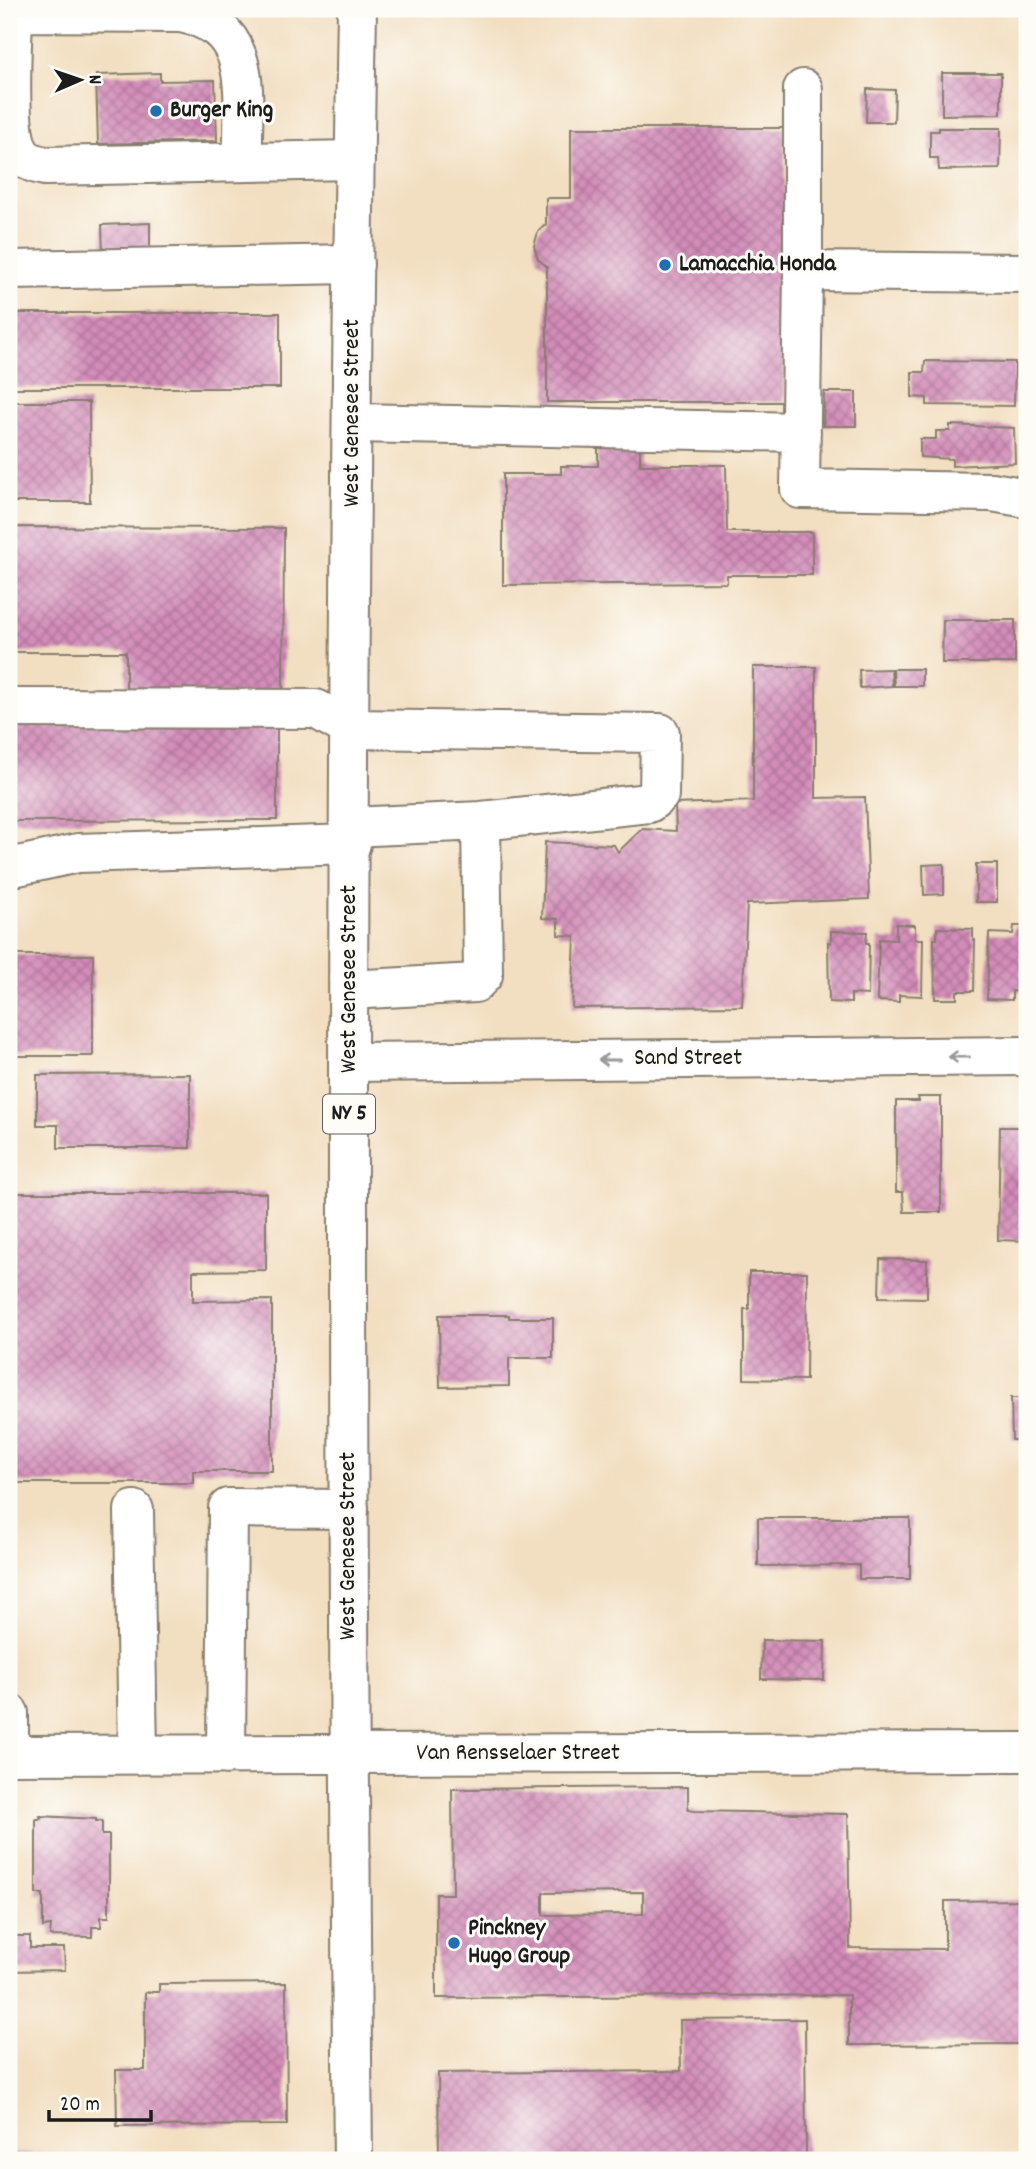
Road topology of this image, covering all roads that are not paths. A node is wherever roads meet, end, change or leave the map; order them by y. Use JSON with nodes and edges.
{"nodes":[{"id":1,"x":357,"y":9,"type":"edge"},
{"id":2,"x":13,"y":11,"type":"edge"},
{"id":3,"x":181,"y":11,"type":"edge"},
{"id":4,"x":803,"y":89,"type":"dead end"},
{"id":5,"x":355,"y":160,"type":"junction"},
{"id":6,"x":243,"y":162,"type":"junction"},
{"id":7,"x":354,"y":264,"type":"junction"},
{"id":8,"x":9,"y":270,"type":"edge"},
{"id":9,"x":803,"y":271,"type":"junction"},
{"id":10,"x":1027,"y":273,"type":"edge"},
{"id":11,"x":354,"y":423,"type":"junction"},
{"id":12,"x":801,"y":432,"type":"junction"},
{"id":13,"x":1027,"y":498,"type":"edge"},
{"id":14,"x":9,"y":708,"type":"edge"},
{"id":15,"x":351,"y":729,"type":"junction"},
{"id":16,"x":481,"y":821,"type":"junction"},
{"id":17,"x":351,"y":835,"type":"junction"},
{"id":18,"x":9,"y":868,"type":"edge"},
{"id":19,"x":349,"y":990,"type":"junction"},
{"id":20,"x":1027,"y":1056,"type":"edge"},
{"id":21,"x":349,"y":1062,"type":"junction"},
{"id":22,"x":349,"y":1509,"type":"junction"},
{"id":23,"x":134,"y":1510,"type":"dead end"},
{"id":24,"x":9,"y":1713,"type":"edge"},
{"id":25,"x":1027,"y":1752,"type":"edge"},
{"id":26,"x":9,"y":1755,"type":"edge"},
{"id":27,"x":138,"y":1755,"type":"junction"},
{"id":28,"x":226,"y":1755,"type":"junction"},
{"id":29,"x":349,"y":1755,"type":"junction"},
{"id":30,"x":353,"y":2160,"type":"edge"}],
"edges":[{"from":1,"to":5,"type":"main road","name":"West Genesee Street","number":"NY 5"},
{"from":2,"to":3,"type":"main road"},
{"from":2,"to":6,"type":"main road"},
{"from":3,"to":6,"type":"main road"},
{"from":4,"to":9,"type":"main road"},
{"from":5,"to":6,"type":"main road"},
{"from":5,"to":7,"type":"main road","name":"West Genesee Street","number":"NY 5"},
{"from":7,"to":8,"type":"main road"},
{"from":7,"to":11,"type":"main road","name":"West Genesee Street","number":"NY 5"},
{"from":9,"to":10,"type":"main road"},
{"from":9,"to":12,"type":"main road"},
{"from":11,"to":12,"type":"main road"},
{"from":11,"to":15,"type":"main road","name":"West Genesee Street","number":"NY 5"},
{"from":12,"to":13,"type":"main road"},
{"from":14,"to":15,"type":"main road"},
{"from":15,"to":16,"type":"main road"},
{"from":15,"to":17,"type":"main road","name":"West Genesee Street","number":"NY 5"},
{"from":16,"to":17,"type":"main road"},
{"from":16,"to":19,"type":"main road"},
{"from":17,"to":18,"type":"main road"},
{"from":17,"to":19,"type":"main road","name":"West Genesee Street","number":"NY 5"},
{"from":19,"to":21,"type":"main road","name":"West Genesee Street","number":"NY 5"},
{"from":20,"to":21,"type":"main road","name":"Sand Street","one_way":true},
{"from":21,"to":22,"type":"main road","name":"West Genesee Street","number":"NY 5"},
{"from":22,"to":28,"type":"main road"},
{"from":22,"to":29,"type":"main road","name":"West Genesee Street","number":"NY 5"},
{"from":23,"to":27,"type":"main road"},
{"from":24,"to":26,"type":"main road"},
{"from":25,"to":29,"type":"main road","name":"Van Rensselaer Street"},
{"from":26,"to":27,"type":"main road","name":"Van Rensselaer Street"},
{"from":27,"to":28,"type":"main road","name":"Van Rensselaer Street"},
{"from":28,"to":29,"type":"main road","name":"Van Rensselaer Street"},
{"from":29,"to":30,"type":"main road","name":"West Genesee Street","number":"NY 5"}]}
